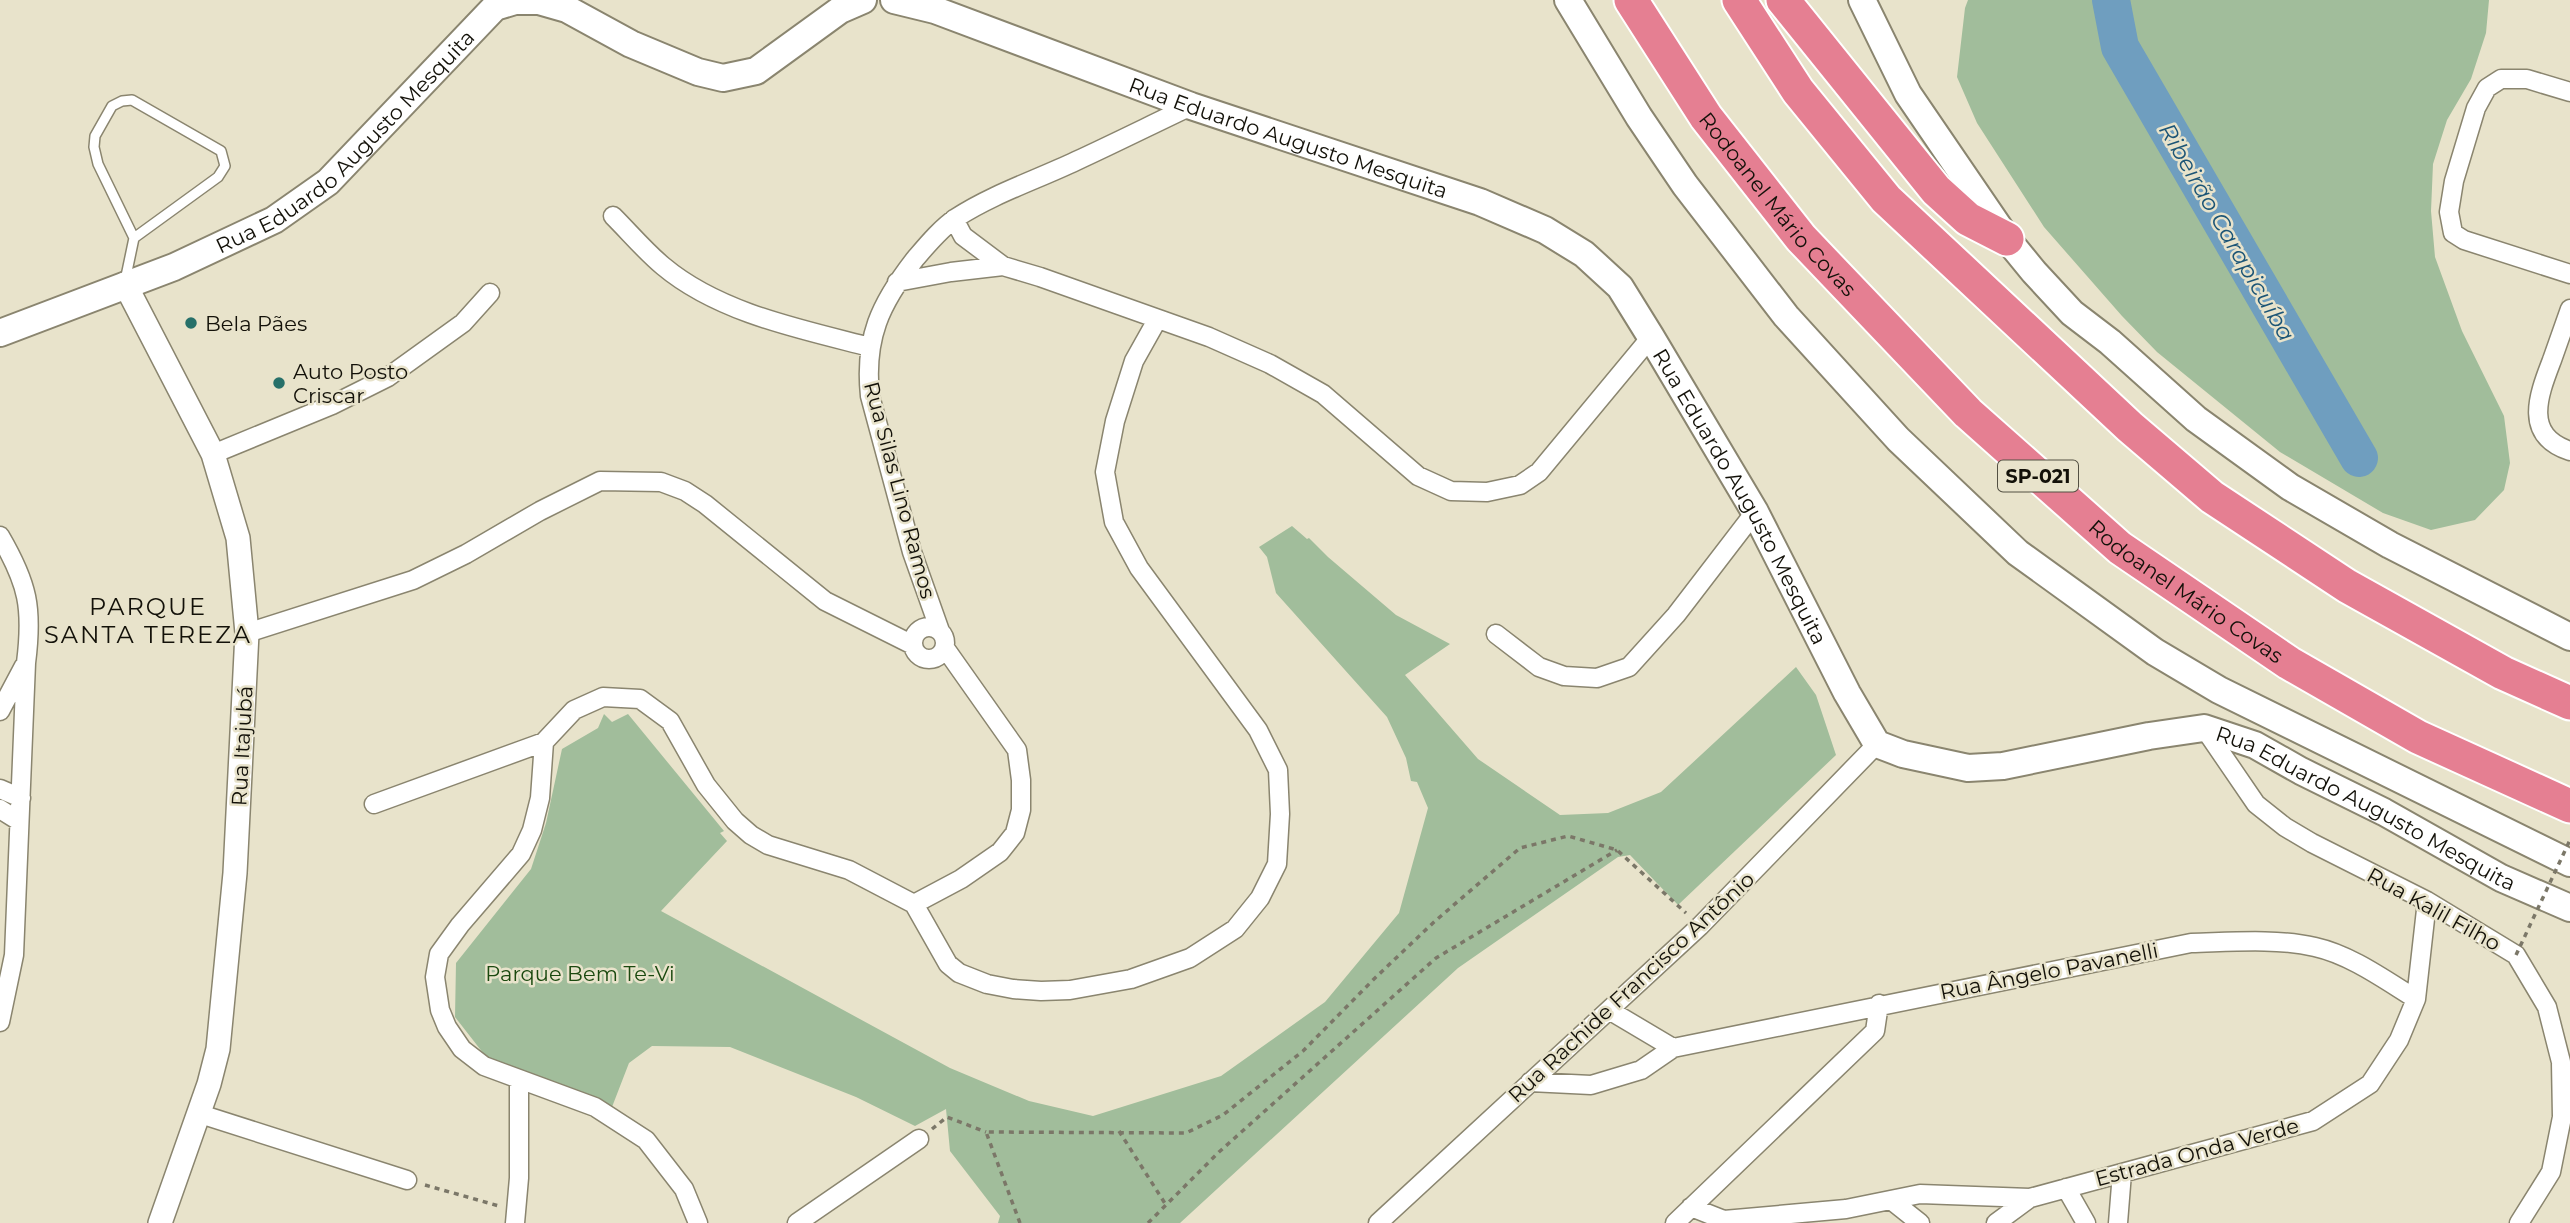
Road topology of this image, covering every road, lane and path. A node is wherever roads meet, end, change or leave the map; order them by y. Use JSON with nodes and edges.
{"nodes":[{"id":1,"x":863,"y":0,"type":"edge"},
{"id":2,"x":894,"y":0,"type":"edge"},
{"id":3,"x":1568,"y":0,"type":"edge"},
{"id":4,"x":1631,"y":0,"type":"edge"},
{"id":5,"x":1739,"y":0,"type":"edge"},
{"id":6,"x":1783,"y":0,"type":"edge"},
{"id":7,"x":1862,"y":0,"type":"edge"},
{"id":8,"x":495,"y":4,"type":"edge"},
{"id":9,"x":2570,"y":92,"type":"edge"},
{"id":10,"x":1191,"y":106,"type":"junction"},
{"id":11,"x":613,"y":216,"type":"dead end"},
{"id":12,"x":954,"y":219,"type":"junction"},
{"id":13,"x":134,"y":238,"type":"junction"},
{"id":14,"x":2007,"y":239,"type":"junction"},
{"id":15,"x":1003,"y":266,"type":"junction"},
{"id":16,"x":2570,"y":274,"type":"edge"},
{"id":17,"x":897,"y":282,"type":"junction"},
{"id":18,"x":125,"y":284,"type":"junction"},
{"id":19,"x":490,"y":293,"type":"dead end"},
{"id":20,"x":2570,"y":309,"type":"edge"},
{"id":21,"x":1157,"y":320,"type":"junction"},
{"id":22,"x":0,"y":333,"type":"edge"},
{"id":23,"x":1651,"y":337,"type":"junction"},
{"id":24,"x":870,"y":347,"type":"junction"},
{"id":25,"x":2570,"y":451,"type":"edge"},
{"id":26,"x":213,"y":454,"type":"junction"},
{"id":27,"x":1755,"y":512,"type":"junction"},
{"id":28,"x":0,"y":536,"type":"edge"},
{"id":29,"x":247,"y":633,"type":"junction"},
{"id":30,"x":1496,"y":634,"type":"dead end"},
{"id":31,"x":2570,"y":637,"type":"edge"},
{"id":32,"x":942,"y":640,"type":"junction"},
{"id":33,"x":913,"y":645,"type":"junction"},
{"id":34,"x":26,"y":663,"type":"junction"},
{"id":35,"x":2570,"y":703,"type":"edge"},
{"id":36,"x":0,"y":711,"type":"edge"},
{"id":37,"x":2204,"y":729,"type":"junction"},
{"id":38,"x":544,"y":742,"type":"junction"},
{"id":39,"x":1877,"y":744,"type":"junction"},
{"id":40,"x":0,"y":789,"type":"edge"},
{"id":41,"x":20,"y":798,"type":"junction"},
{"id":42,"x":374,"y":804,"type":"dead end"},
{"id":43,"x":2570,"y":806,"type":"edge"},
{"id":44,"x":0,"y":809,"type":"edge"},
{"id":45,"x":19,"y":821,"type":"junction"},
{"id":46,"x":2570,"y":840,"type":"edge"},
{"id":47,"x":1617,"y":850,"type":"junction"},
{"id":48,"x":2570,"y":863,"type":"edge"},
{"id":49,"x":2427,"y":901,"type":"junction"},
{"id":50,"x":914,"y":904,"type":"junction"},
{"id":51,"x":2570,"y":908,"type":"edge"},
{"id":52,"x":1700,"y":926,"type":"junction"},
{"id":53,"x":2516,"y":955,"type":"junction"},
{"id":54,"x":2416,"y":999,"type":"junction"},
{"id":55,"x":1879,"y":1004,"type":"junction"},
{"id":56,"x":1609,"y":1010,"type":"junction"},
{"id":57,"x":0,"y":1021,"type":"edge"},
{"id":58,"x":1673,"y":1048,"type":"junction"},
{"id":59,"x":519,"y":1080,"type":"junction"},
{"id":60,"x":1530,"y":1082,"type":"junction"},
{"id":61,"x":197,"y":1114,"type":"junction"},
{"id":62,"x":1119,"y":1131,"type":"junction"},
{"id":63,"x":986,"y":1132,"type":"junction"},
{"id":64,"x":919,"y":1139,"type":"joint"},
{"id":65,"x":2122,"y":1172,"type":"junction"},
{"id":66,"x":407,"y":1180,"type":"joint"},
{"id":67,"x":2066,"y":1188,"type":"junction"},
{"id":68,"x":2030,"y":1198,"type":"junction"},
{"id":69,"x":1891,"y":1200,"type":"junction"},
{"id":70,"x":1166,"y":1205,"type":"junction"},
{"id":71,"x":1691,"y":1208,"type":"junction"},
{"id":72,"x":516,"y":1217,"type":"edge"},
{"id":73,"x":160,"y":1223,"type":"edge"},
{"id":74,"x":698,"y":1223,"type":"edge"},
{"id":75,"x":797,"y":1223,"type":"edge"},
{"id":76,"x":1020,"y":1223,"type":"edge"},
{"id":77,"x":1148,"y":1223,"type":"edge"},
{"id":78,"x":1378,"y":1223,"type":"edge"},
{"id":79,"x":1675,"y":1223,"type":"edge"},
{"id":80,"x":1920,"y":1223,"type":"edge"},
{"id":81,"x":1996,"y":1223,"type":"edge"},
{"id":82,"x":2086,"y":1223,"type":"edge"},
{"id":83,"x":2118,"y":1223,"type":"edge"},
{"id":84,"x":2519,"y":1223,"type":"edge"}],
"edges":[{"from":1,"to":8,"type":"main road","name":"Rua Eduardo Augusto Mesquita"},
{"from":2,"to":10,"type":"main road","name":"Rua Eduardo Augusto Mesquita"},
{"from":3,"to":48,"type":"main road"},
{"from":4,"to":43,"type":"highway","name":"Rodoanel Mário Covas","number":"SP-021"},
{"from":5,"to":35,"type":"highway"},
{"from":6,"to":14,"type":"highway"},
{"from":7,"to":14,"type":"main road"},
{"from":8,"to":18,"type":"main road","name":"Rua Eduardo Augusto Mesquita"},
{"from":9,"to":16,"type":"street"},
{"from":10,"to":12,"type":"street","name":"Rua Silas Lino Ramos"},
{"from":10,"to":23,"type":"main road","name":"Rua Eduardo Augusto Mesquita"},
{"from":11,"to":24,"type":"street"},
{"from":12,"to":15,"type":"street"},
{"from":12,"to":17,"type":"street","name":"Rua Silas Lino Ramos"},
{"from":13,"to":13,"type":"lane"},
{"from":13,"to":18,"type":"lane"},
{"from":14,"to":31,"type":"main road"},
{"from":15,"to":17,"type":"street"},
{"from":15,"to":21,"type":"street"},
{"from":17,"to":24,"type":"street","name":"Rua Silas Lino Ramos"},
{"from":18,"to":22,"type":"main road","name":"Rua Eduardo Augusto Mesquita"},
{"from":18,"to":26,"type":"street","name":"Rua Itajubá"},
{"from":19,"to":26,"type":"street"},
{"from":20,"to":25,"type":"street"},
{"from":21,"to":23,"type":"street"},
{"from":21,"to":50,"type":"street"},
{"from":23,"to":27,"type":"main road","name":"Rua Eduardo Augusto Mesquita"},
{"from":24,"to":32,"type":"street","name":"Rua Silas Lino Ramos"},
{"from":26,"to":29,"type":"street","name":"Rua Itajubá"},
{"from":27,"to":30,"type":"street"},
{"from":27,"to":39,"type":"main road","name":"Rua Eduardo Augusto Mesquita"},
{"from":28,"to":34,"type":"street"},
{"from":29,"to":33,"type":"street"},
{"from":29,"to":61,"type":"street","name":"Rua Itajubá"},
{"from":32,"to":33,"type":"street"},
{"from":32,"to":33,"type":"street"},
{"from":32,"to":50,"type":"street","name":"Rua Silas Lino Ramos"},
{"from":34,"to":36,"type":"street"},
{"from":34,"to":41,"type":"street"},
{"from":37,"to":39,"type":"main road","name":"Rua Eduardo Augusto Mesquita"},
{"from":37,"to":49,"type":"street","name":"Rua Kalil Filho"},
{"from":37,"to":51,"type":"main road","name":"Rua Eduardo Augusto Mesquita"},
{"from":38,"to":42,"type":"street"},
{"from":38,"to":50,"type":"street"},
{"from":38,"to":59,"type":"street"},
{"from":39,"to":52,"type":"street","name":"Rua Rachide Francisco Antônio"},
{"from":40,"to":41,"type":"street"},
{"from":41,"to":45,"type":"street"},
{"from":44,"to":45,"type":"street"},
{"from":45,"to":57,"type":"street"},
{"from":46,"to":53,"type":"path","bridge":true},
{"from":47,"to":52,"type":"path"},
{"from":47,"to":62,"type":"path"},
{"from":47,"to":70,"type":"path"},
{"from":49,"to":53,"type":"street","name":"Rua Kalil Filho"},
{"from":49,"to":54,"type":"street","name":"Estrada Onda Verde"},
{"from":52,"to":56,"type":"street","name":"Rua Rachide Francisco Antônio"},
{"from":53,"to":84,"type":"street","name":"Rua Kalil Filho"},
{"from":54,"to":55,"type":"street","name":"Rua Ângelo Pavanelli"},
{"from":54,"to":65,"type":"street","name":"Estrada Onda Verde"},
{"from":55,"to":58,"type":"street","name":"Rua Ângelo Pavanelli"},
{"from":55,"to":71,"type":"street"},
{"from":56,"to":58,"type":"street"},
{"from":56,"to":60,"type":"street","name":"Rua Rachide Francisco Antônio"},
{"from":58,"to":60,"type":"street","name":"Rua Ângelo Pavanelli"},
{"from":59,"to":72,"type":"street"},
{"from":59,"to":74,"type":"street"},
{"from":60,"to":78,"type":"street","name":"Rua Rachide Francisco Antônio"},
{"from":61,"to":66,"type":"street"},
{"from":61,"to":73,"type":"street","name":"Rua Itajubá"},
{"from":62,"to":63,"type":"path"},
{"from":62,"to":70,"type":"path"},
{"from":63,"to":64,"type":"path"},
{"from":63,"to":76,"type":"path"},
{"from":64,"to":75,"type":"street"},
{"from":65,"to":67,"type":"street","name":"Estrada Onda Verde"},
{"from":65,"to":83,"type":"street"},
{"from":66,"to":72,"type":"path"},
{"from":67,"to":68,"type":"street","name":"Estrada Onda Verde"},
{"from":67,"to":82,"type":"street"},
{"from":68,"to":69,"type":"street"},
{"from":68,"to":81,"type":"street","name":"Estrada Onda Verde"},
{"from":69,"to":71,"type":"street"},
{"from":69,"to":80,"type":"street"},
{"from":70,"to":77,"type":"path"},
{"from":71,"to":79,"type":"street"}]}
